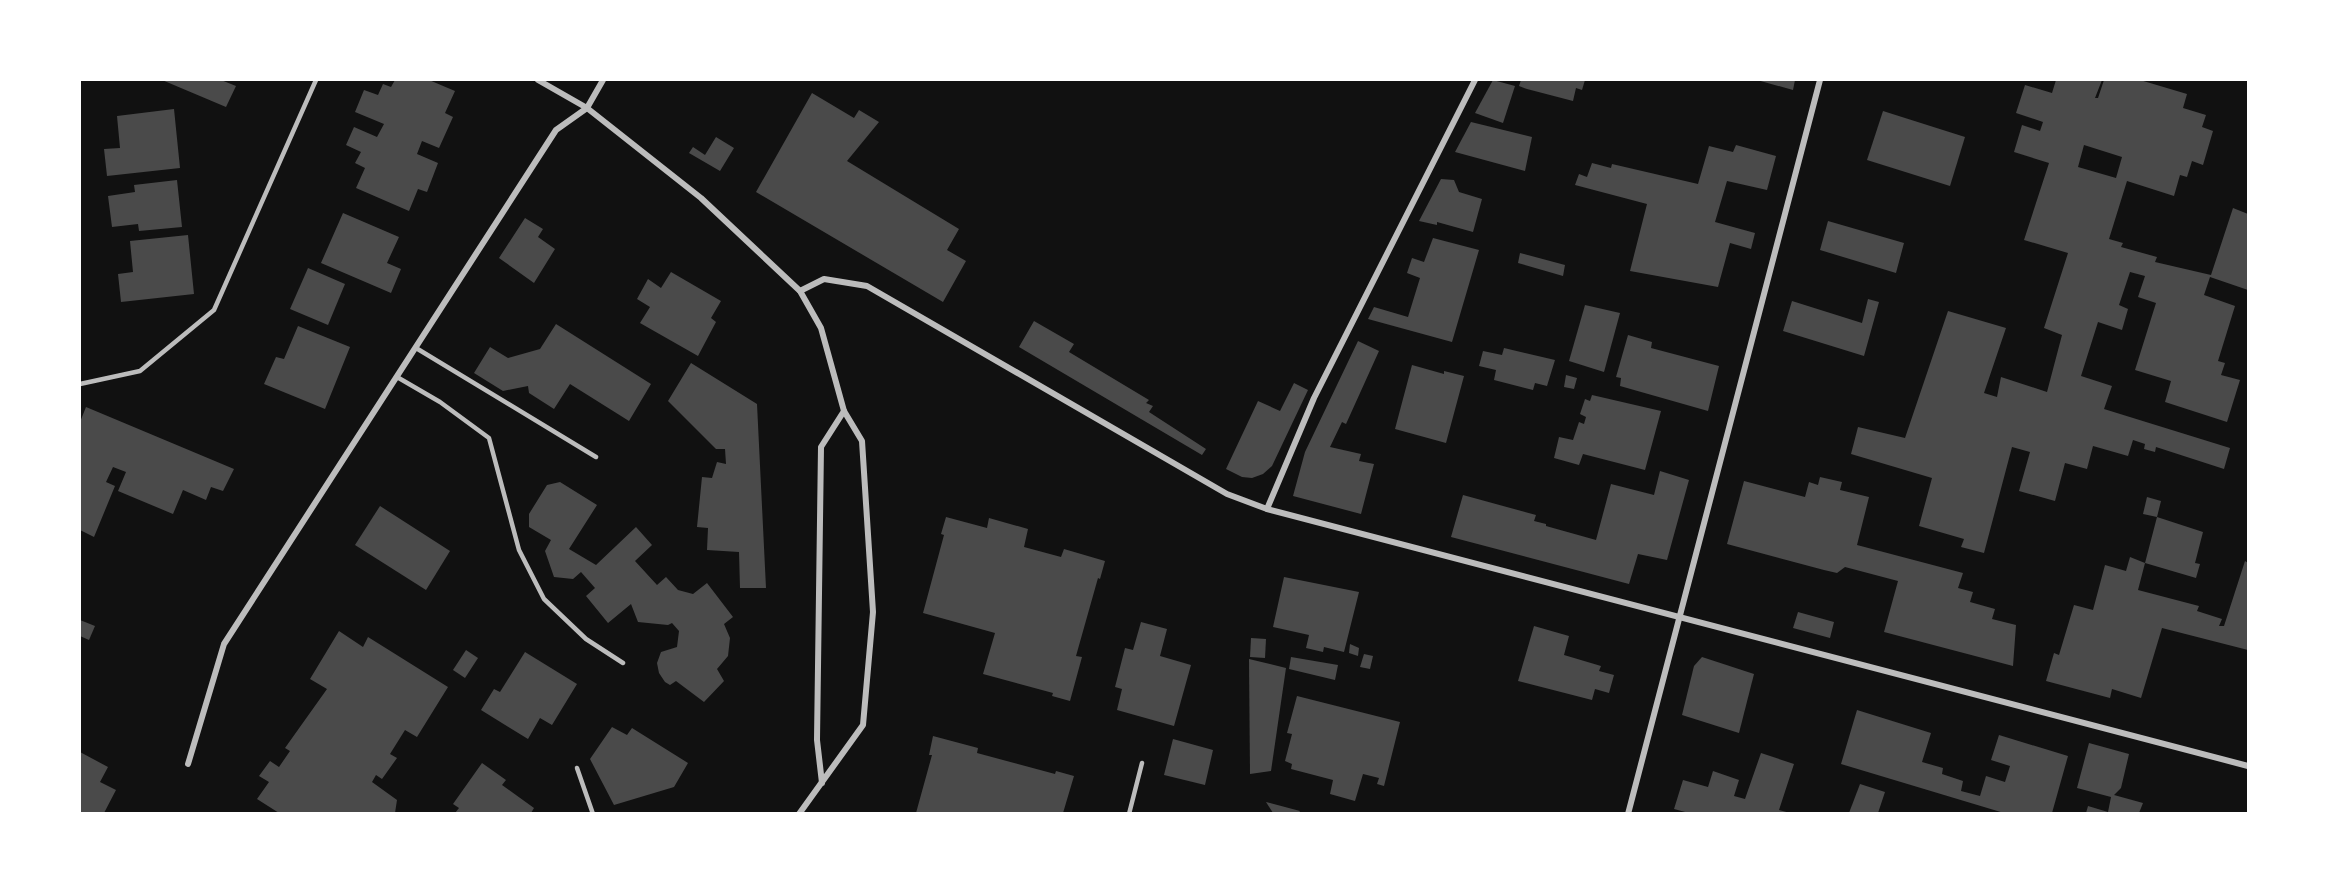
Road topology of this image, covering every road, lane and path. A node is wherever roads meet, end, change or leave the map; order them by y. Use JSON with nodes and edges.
{"nodes":[{"id":1,"x":316,"y":80,"type":"edge"},
{"id":2,"x":538,"y":80,"type":"edge"},
{"id":3,"x":603,"y":80,"type":"edge"},
{"id":4,"x":1475,"y":80,"type":"edge"},
{"id":5,"x":1820,"y":80,"type":"edge"},
{"id":6,"x":587,"y":108,"type":"junction"},
{"id":7,"x":800,"y":291,"type":"junction"},
{"id":8,"x":416,"y":348,"type":"junction"},
{"id":9,"x":397,"y":377,"type":"junction"},
{"id":10,"x":80,"y":384,"type":"edge"},
{"id":11,"x":844,"y":411,"type":"junction"},
{"id":12,"x":596,"y":457,"type":"dead end"},
{"id":13,"x":1267,"y":509,"type":"junction"},
{"id":14,"x":1680,"y":616,"type":"junction"},
{"id":15,"x":623,"y":663,"type":"dead end"},
{"id":16,"x":1142,"y":763,"type":"dead end"},
{"id":17,"x":188,"y":764,"type":"dead end"},
{"id":18,"x":2248,"y":766,"type":"edge"},
{"id":19,"x":577,"y":768,"type":"dead end"},
{"id":20,"x":822,"y":783,"type":"junction"},
{"id":21,"x":592,"y":813,"type":"edge"},
{"id":22,"x":799,"y":813,"type":"edge"},
{"id":23,"x":1129,"y":813,"type":"edge"},
{"id":24,"x":1628,"y":813,"type":"edge"}],
"edges":[{"from":1,"to":10,"type":"lane"},
{"from":2,"to":6,"type":"street"},
{"from":3,"to":6,"type":"street"},
{"from":4,"to":13,"type":"street"},
{"from":5,"to":14,"type":"street"},
{"from":6,"to":7,"type":"street"},
{"from":6,"to":8,"type":"street"},
{"from":7,"to":11,"type":"street"},
{"from":7,"to":13,"type":"street"},
{"from":8,"to":9,"type":"street"},
{"from":8,"to":12,"type":"lane"},
{"from":9,"to":15,"type":"lane"},
{"from":9,"to":17,"type":"street"},
{"from":11,"to":20,"type":"street"},
{"from":11,"to":20,"type":"street"},
{"from":13,"to":14,"type":"street"},
{"from":14,"to":18,"type":"street"},
{"from":14,"to":24,"type":"street"},
{"from":16,"to":23,"type":"lane"},
{"from":19,"to":21,"type":"lane"},
{"from":20,"to":22,"type":"street"}]}
